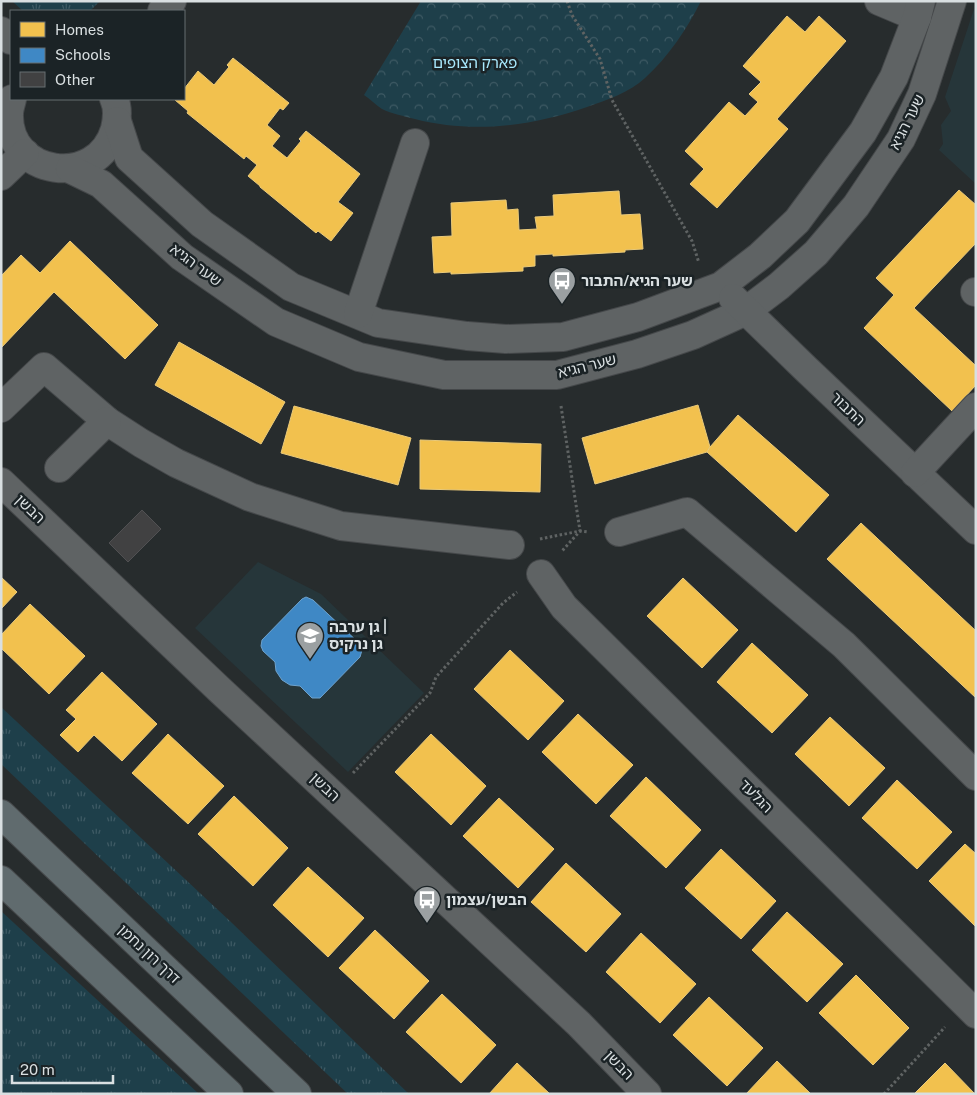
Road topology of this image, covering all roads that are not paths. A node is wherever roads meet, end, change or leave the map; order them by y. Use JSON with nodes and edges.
{"nodes":[{"id":1,"x":172,"y":1,"type":"edge"},
{"id":2,"x":879,"y":1,"type":"edge"},
{"id":3,"x":952,"y":1,"type":"edge"},
{"id":4,"x":919,"y":9,"type":"edge"},
{"id":5,"x":163,"y":10,"type":"edge"},
{"id":6,"x":7,"y":104,"type":"edge"},
{"id":7,"x":115,"y":110,"type":"edge"},
{"id":8,"x":415,"y":144,"type":"dead end"},
{"id":9,"x":25,"y":153,"type":"junction"},
{"id":10,"x":70,"y":169,"type":"junction"},
{"id":11,"x":1,"y":176,"type":"edge"},
{"id":12,"x":715,"y":288,"type":"junction"},
{"id":13,"x":746,"y":311,"type":"junction"},
{"id":14,"x":358,"y":314,"type":"junction"},
{"id":15,"x":976,"y":407,"type":"edge"},
{"id":16,"x":1,"y":408,"type":"edge"},
{"id":17,"x":108,"y":421,"type":"junction"},
{"id":18,"x":59,"y":468,"type":"dead end"},
{"id":19,"x":915,"y":473,"type":"junction"},
{"id":20,"x":1,"y":482,"type":"edge"},
{"id":21,"x":976,"y":530,"type":"edge"},
{"id":22,"x":620,"y":532,"type":"road end"},
{"id":23,"x":510,"y":545,"type":"road end"},
{"id":24,"x":541,"y":574,"type":"road end"},
{"id":25,"x":976,"y":776,"type":"edge"},
{"id":26,"x":1,"y":814,"type":"edge"},
{"id":27,"x":1,"y":880,"type":"edge"},
{"id":28,"x":971,"y":1009,"type":"edge"},
{"id":29,"x":230,"y":1094,"type":"edge"},
{"id":30,"x":297,"y":1094,"type":"edge"},
{"id":31,"x":647,"y":1094,"type":"edge"}],
"edges":[{"from":1,"to":5,"type":"street"},
{"from":2,"to":4,"type":"street"},
{"from":3,"to":13,"type":"street","name":"שער הגיא"},
{"from":4,"to":12,"type":"street"},
{"from":6,"to":9,"type":"street"},
{"from":7,"to":10,"type":"street"},
{"from":7,"to":14,"type":"street"},
{"from":8,"to":14,"type":"street"},
{"from":9,"to":10,"type":"street"},
{"from":9,"to":11,"type":"street"},
{"from":10,"to":13,"type":"street","name":"שער הגיא"},
{"from":12,"to":13,"type":"street","name":"התבור"},
{"from":12,"to":14,"type":"street"},
{"from":13,"to":19,"type":"street","name":"התבור"},
{"from":15,"to":19,"type":"street"},
{"from":16,"to":17,"type":"street"},
{"from":17,"to":18,"type":"street"},
{"from":17,"to":23,"type":"street"},
{"from":19,"to":21,"type":"street","name":"התבור"},
{"from":20,"to":31,"type":"street","name":"הבשן"},
{"from":22,"to":25,"type":"street"},
{"from":24,"to":28,"type":"street","name":"הגלעד"},
{"from":26,"to":30,"type":"main road","name":"דרך רון נחמן"},
{"from":27,"to":29,"type":"main road"}]}
